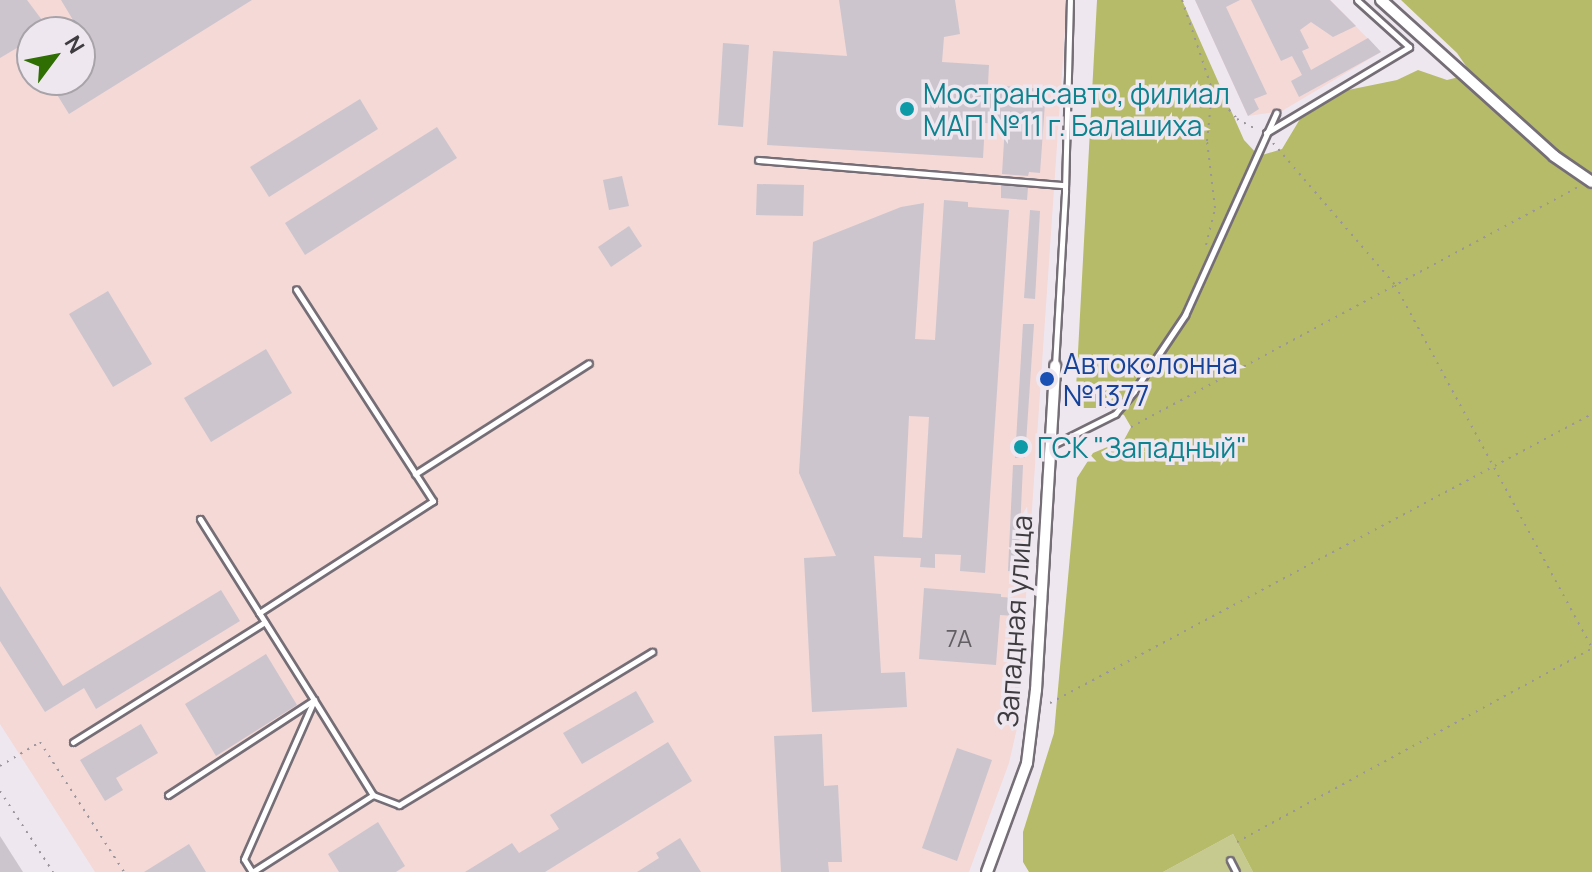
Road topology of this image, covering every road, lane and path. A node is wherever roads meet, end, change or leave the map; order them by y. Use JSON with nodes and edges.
{"nodes":[{"id":1,"x":1070,"y":0,"type":"edge"},
{"id":2,"x":1182,"y":0,"type":"edge"},
{"id":3,"x":1357,"y":0,"type":"edge"},
{"id":4,"x":1381,"y":0,"type":"edge"},
{"id":5,"x":1422,"y":39,"type":"junction"},
{"id":6,"x":1409,"y":47,"type":"junction"},
{"id":7,"x":1213,"y":92,"type":"junction"},
{"id":8,"x":1276,"y":113,"type":"dead end"},
{"id":9,"x":1266,"y":134,"type":"junction"},
{"id":10,"x":758,"y":160,"type":"dead end"},
{"id":11,"x":1591,"y":181,"type":"edge"},
{"id":12,"x":1065,"y":185,"type":"junction"},
{"id":13,"x":1204,"y":251,"type":"dead end"},
{"id":14,"x":1395,"y":285,"type":"junction"},
{"id":15,"x":296,"y":289,"type":"dead end"},
{"id":16,"x":589,"y":363,"type":"dead end"},
{"id":17,"x":1055,"y":366,"type":"joint"},
{"id":18,"x":1592,"y":414,"type":"edge"},
{"id":19,"x":1131,"y":427,"type":"dead end"},
{"id":20,"x":1050,"y":447,"type":"junction"},
{"id":21,"x":1492,"y":467,"type":"junction"},
{"id":22,"x":415,"y":474,"type":"junction"},
{"id":23,"x":200,"y":519,"type":"dead end"},
{"id":24,"x":259,"y":613,"type":"junction"},
{"id":25,"x":265,"y":622,"type":"junction"},
{"id":26,"x":1592,"y":648,"type":"edge"},
{"id":27,"x":652,"y":652,"type":"dead end"},
{"id":28,"x":314,"y":700,"type":"junction"},
{"id":29,"x":1050,"y":703,"type":"dead end"},
{"id":30,"x":73,"y":742,"type":"dead end"},
{"id":31,"x":0,"y":766,"type":"edge"},
{"id":32,"x":0,"y":791,"type":"edge"},
{"id":33,"x":168,"y":795,"type":"dead end"},
{"id":34,"x":373,"y":795,"type":"junction"},
{"id":35,"x":1237,"y":842,"type":"dead end"},
{"id":36,"x":1230,"y":860,"type":"dead end"},
{"id":37,"x":53,"y":872,"type":"edge"},
{"id":38,"x":124,"y":872,"type":"edge"},
{"id":39,"x":987,"y":872,"type":"edge"},
{"id":40,"x":1236,"y":872,"type":"edge"}],
"edges":[{"from":1,"to":12,"type":"lane"},
{"from":2,"to":7,"type":"path"},
{"from":3,"to":6,"type":"lane"},
{"from":4,"to":5,"type":"street"},
{"from":5,"to":6,"type":"lane"},
{"from":5,"to":11,"type":"street"},
{"from":6,"to":9,"type":"lane"},
{"from":7,"to":9,"type":"path"},
{"from":7,"to":13,"type":"path"},
{"from":8,"to":9,"type":"lane"},
{"from":9,"to":14,"type":"path"},
{"from":9,"to":20,"type":"lane"},
{"from":10,"to":12,"type":"lane"},
{"from":11,"to":14,"type":"path"},
{"from":12,"to":17,"type":"lane"},
{"from":14,"to":19,"type":"path"},
{"from":14,"to":21,"type":"path"},
{"from":15,"to":22,"type":"lane"},
{"from":16,"to":22,"type":"lane"},
{"from":17,"to":20,"type":"street","name":"Западная улица"},
{"from":18,"to":21,"type":"path"},
{"from":20,"to":39,"type":"street","name":"Западная улица"},
{"from":21,"to":26,"type":"path"},
{"from":21,"to":29,"type":"path"},
{"from":22,"to":24,"type":"lane"},
{"from":23,"to":24,"type":"lane"},
{"from":24,"to":25,"type":"lane"},
{"from":25,"to":28,"type":"lane"},
{"from":25,"to":30,"type":"lane"},
{"from":26,"to":35,"type":"path"},
{"from":27,"to":34,"type":"lane"},
{"from":28,"to":33,"type":"lane"},
{"from":28,"to":34,"type":"lane"},
{"from":28,"to":34,"type":"lane"},
{"from":31,"to":38,"type":"path"},
{"from":32,"to":37,"type":"path"},
{"from":36,"to":40,"type":"lane"}]}
